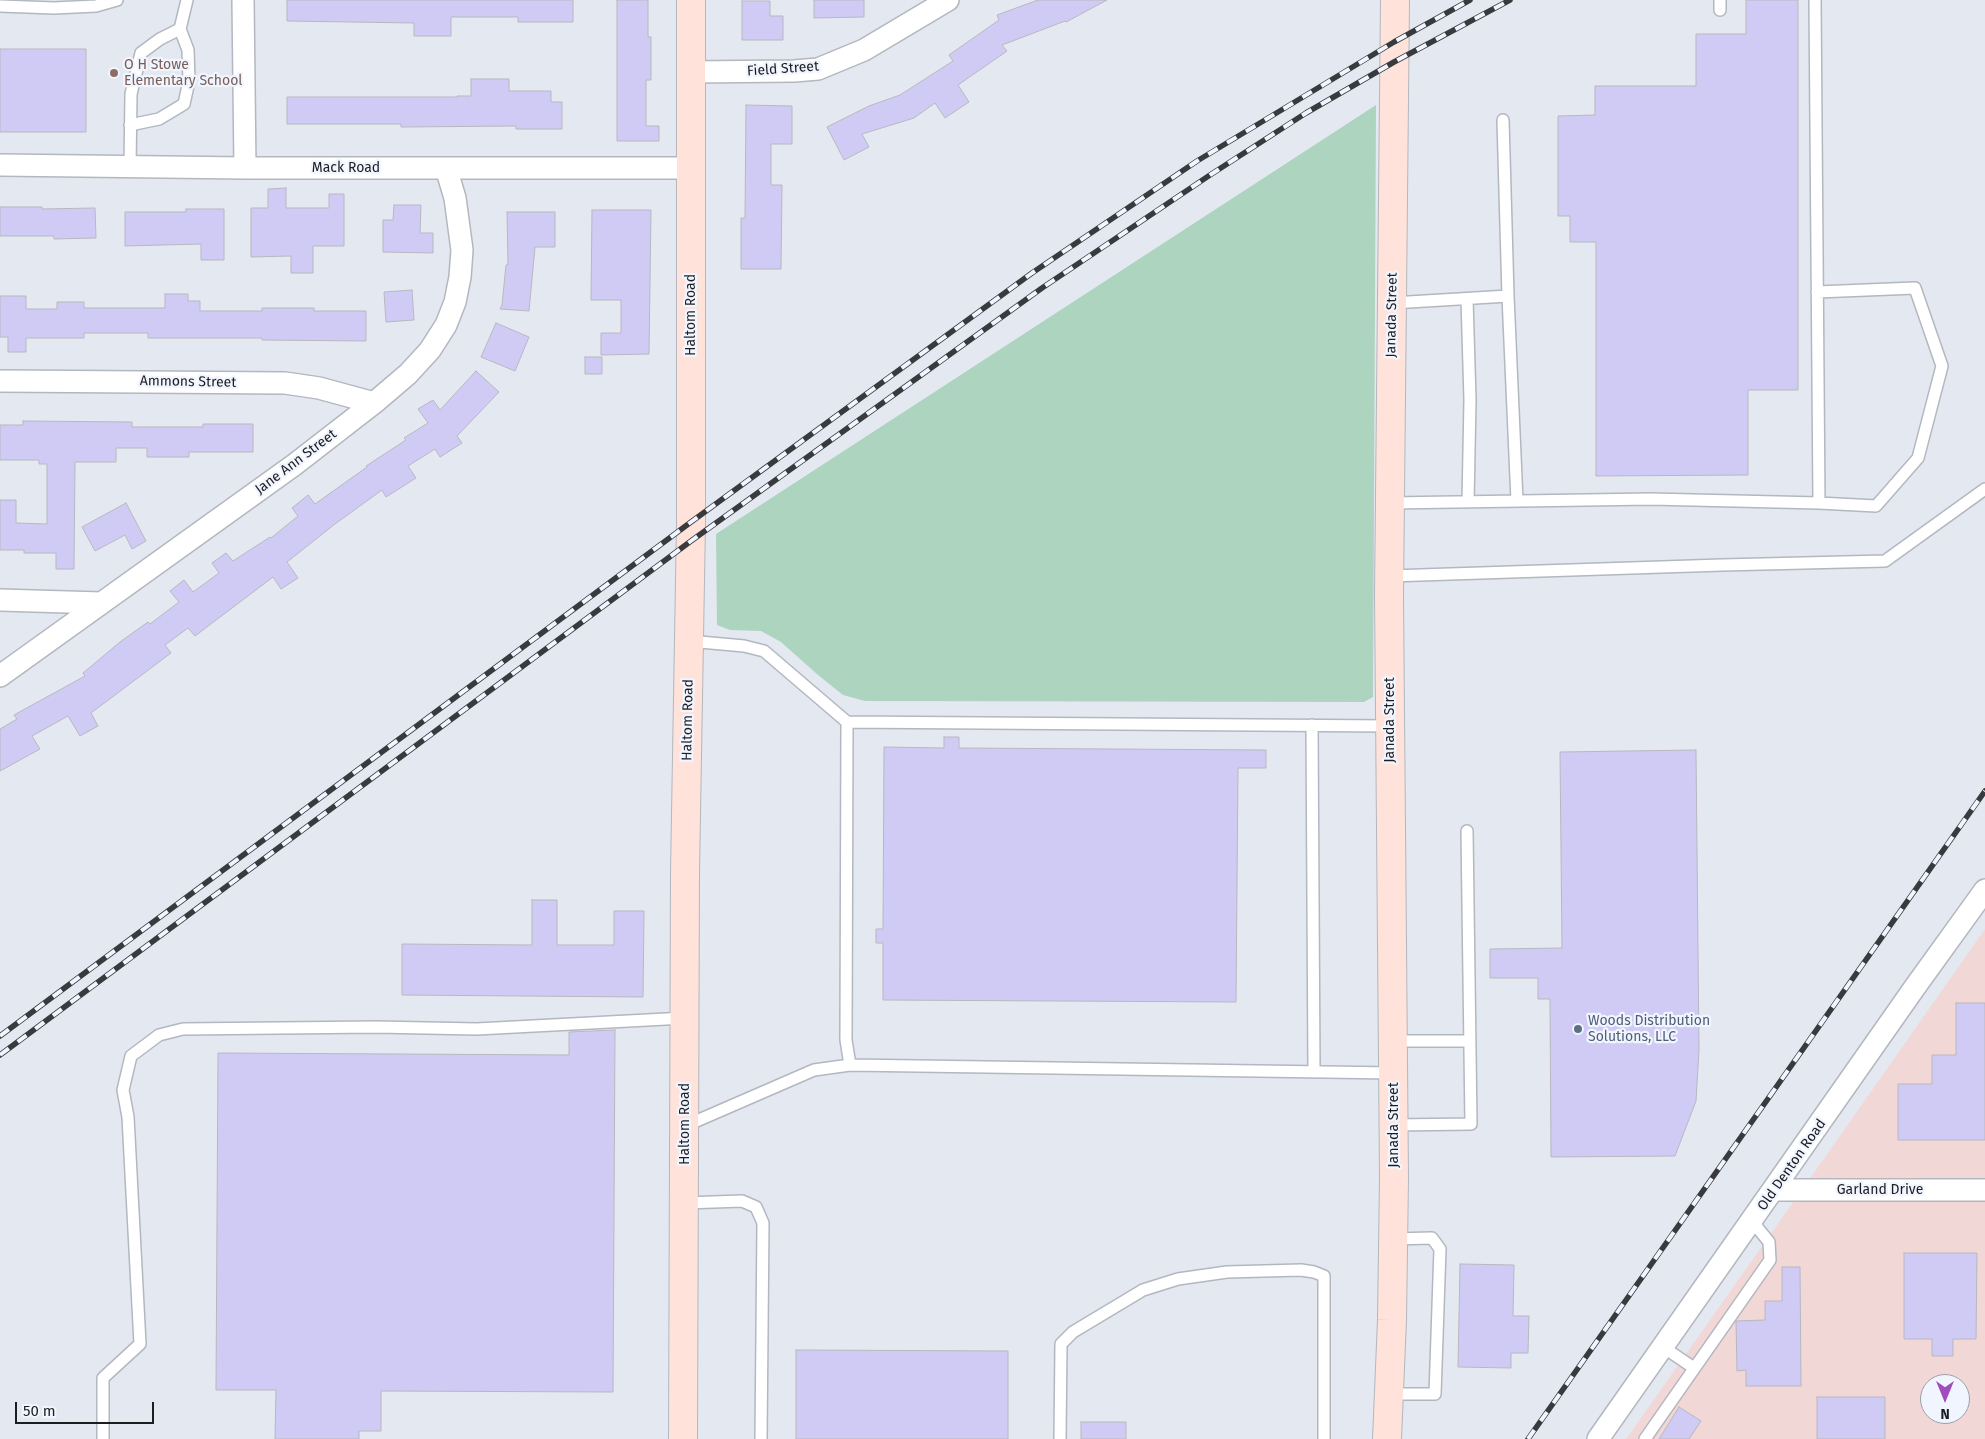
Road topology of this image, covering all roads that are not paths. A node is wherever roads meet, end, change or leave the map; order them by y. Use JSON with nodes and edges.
{"nodes":[{"id":1,"x":118,"y":0,"type":"edge"},
{"id":2,"x":187,"y":0,"type":"edge"},
{"id":3,"x":243,"y":0,"type":"edge"},
{"id":4,"x":691,"y":0,"type":"edge"},
{"id":5,"x":948,"y":0,"type":"edge"},
{"id":6,"x":1395,"y":0,"type":"edge"},
{"id":7,"x":1815,"y":0,"type":"edge"},
{"id":8,"x":0,"y":6,"type":"edge"},
{"id":9,"x":180,"y":29,"type":"junction"},
{"id":10,"x":691,"y":72,"type":"junction"},
{"id":11,"x":1504,"y":120,"type":"dead end"},
{"id":12,"x":130,"y":125,"type":"junction"},
{"id":13,"x":0,"y":165,"type":"edge"},
{"id":14,"x":130,"y":167,"type":"junction"},
{"id":15,"x":245,"y":168,"type":"junction"},
{"id":16,"x":446,"y":168,"type":"junction"},
{"id":17,"x":691,"y":168,"type":"junction"},
{"id":18,"x":1817,"y":292,"type":"junction"},
{"id":19,"x":1508,"y":296,"type":"junction"},
{"id":20,"x":1467,"y":299,"type":"junction"},
{"id":21,"x":1392,"y":303,"type":"junction"},
{"id":22,"x":0,"y":380,"type":"edge"},
{"id":23,"x":374,"y":403,"type":"junction"},
{"id":24,"x":1985,"y":489,"type":"edge"},
{"id":25,"x":1517,"y":501,"type":"junction"},
{"id":26,"x":1468,"y":502,"type":"junction"},
{"id":27,"x":1390,"y":503,"type":"junction"},
{"id":28,"x":1819,"y":503,"type":"junction"},
{"id":29,"x":1390,"y":576,"type":"junction"},
{"id":30,"x":0,"y":600,"type":"edge"},
{"id":31,"x":100,"y":604,"type":"junction"},
{"id":32,"x":689,"y":642,"type":"junction"},
{"id":33,"x":0,"y":676,"type":"edge"},
{"id":34,"x":846,"y":722,"type":"junction"},
{"id":35,"x":1312,"y":725,"type":"junction"},
{"id":36,"x":1390,"y":726,"type":"junction"},
{"id":37,"x":1467,"y":831,"type":"dead end"},
{"id":38,"x":1985,"y":890,"type":"edge"},
{"id":39,"x":685,"y":1018,"type":"junction"},
{"id":40,"x":1393,"y":1040,"type":"junction"},
{"id":41,"x":1470,"y":1041,"type":"junction"},
{"id":42,"x":850,"y":1065,"type":"junction"},
{"id":43,"x":1314,"y":1072,"type":"junction"},
{"id":44,"x":1393,"y":1073,"type":"junction"},
{"id":45,"x":1394,"y":1125,"type":"junction"},
{"id":46,"x":685,"y":1126,"type":"junction"},
{"id":47,"x":1774,"y":1190,"type":"junction"},
{"id":48,"x":1985,"y":1190,"type":"edge"},
{"id":49,"x":685,"y":1203,"type":"junction"},
{"id":50,"x":1752,"y":1221,"type":"junction"},
{"id":51,"x":1393,"y":1239,"type":"junction"},
{"id":52,"x":1663,"y":1347,"type":"junction"},
{"id":53,"x":1694,"y":1368,"type":"junction"},
{"id":54,"x":1389,"y":1394,"type":"junction"},
{"id":55,"x":103,"y":1439,"type":"edge"},
{"id":56,"x":683,"y":1439,"type":"edge"},
{"id":57,"x":761,"y":1439,"type":"edge"},
{"id":58,"x":1060,"y":1439,"type":"edge"},
{"id":59,"x":1324,"y":1439,"type":"edge"},
{"id":60,"x":1387,"y":1439,"type":"edge"},
{"id":61,"x":1598,"y":1439,"type":"edge"},
{"id":62,"x":1644,"y":1439,"type":"edge"}],
"edges":[{"from":1,"to":8,"type":"lane"},
{"from":2,"to":9,"type":"lane"},
{"from":3,"to":15,"type":"street"},
{"from":4,"to":10,"type":"street","name":"Haltom Road"},
{"from":5,"to":10,"type":"street","name":"Field Street"},
{"from":6,"to":21,"type":"street","name":"Janada Street"},
{"from":7,"to":18,"type":"lane"},
{"from":9,"to":12,"type":"lane"},
{"from":9,"to":12,"type":"lane"},
{"from":10,"to":17,"type":"street","name":"Haltom Road"},
{"from":11,"to":19,"type":"lane"},
{"from":12,"to":14,"type":"lane"},
{"from":13,"to":14,"type":"street","name":"Mack Road"},
{"from":14,"to":15,"type":"street","name":"Mack Road"},
{"from":15,"to":16,"type":"street","name":"Mack Road"},
{"from":16,"to":17,"type":"street","name":"Mack Road"},
{"from":16,"to":23,"type":"street","name":"Jane Ann Street"},
{"from":17,"to":32,"type":"street","name":"Haltom Road"},
{"from":18,"to":28,"type":"lane"},
{"from":18,"to":28,"type":"lane"},
{"from":19,"to":20,"type":"lane"},
{"from":19,"to":25,"type":"lane"},
{"from":20,"to":21,"type":"lane"},
{"from":20,"to":26,"type":"lane"},
{"from":21,"to":27,"type":"street","name":"Janada Street"},
{"from":22,"to":23,"type":"street","name":"Ammons Street"},
{"from":23,"to":31,"type":"street","name":"Jane Ann Street"},
{"from":24,"to":29,"type":"lane"},
{"from":25,"to":26,"type":"lane"},
{"from":25,"to":28,"type":"lane"},
{"from":26,"to":27,"type":"lane"},
{"from":27,"to":29,"type":"street","name":"Janada Street"},
{"from":29,"to":36,"type":"street","name":"Janada Street"},
{"from":30,"to":31,"type":"street"},
{"from":31,"to":33,"type":"street","name":"Jane Ann Street"},
{"from":32,"to":34,"type":"lane"},
{"from":32,"to":39,"type":"street","name":"Haltom Road"},
{"from":34,"to":35,"type":"lane"},
{"from":34,"to":42,"type":"lane"},
{"from":35,"to":36,"type":"lane"},
{"from":35,"to":43,"type":"lane"},
{"from":36,"to":40,"type":"street","name":"Janada Street"},
{"from":37,"to":41,"type":"lane"},
{"from":38,"to":47,"type":"street","name":"Old Denton Road"},
{"from":39,"to":46,"type":"street","name":"Haltom Road"},
{"from":39,"to":55,"type":"lane"},
{"from":40,"to":41,"type":"lane"},
{"from":40,"to":44,"type":"street","name":"Janada Street"},
{"from":41,"to":45,"type":"lane"},
{"from":42,"to":43,"type":"lane"},
{"from":42,"to":46,"type":"lane"},
{"from":43,"to":44,"type":"lane"},
{"from":44,"to":45,"type":"street","name":"Janada Street"},
{"from":45,"to":51,"type":"street","name":"Janada Street"},
{"from":46,"to":49,"type":"street","name":"Haltom Road"},
{"from":47,"to":48,"type":"street","name":"Garland Drive"},
{"from":47,"to":50,"type":"street","name":"Old Denton Road"},
{"from":49,"to":56,"type":"street","name":"Haltom Road"},
{"from":49,"to":57,"type":"lane"},
{"from":50,"to":52,"type":"street","name":"Old Denton Road"},
{"from":50,"to":53,"type":"lane"},
{"from":51,"to":54,"type":"street","name":"Janada Street"},
{"from":51,"to":54,"type":"lane"},
{"from":52,"to":53,"type":"lane"},
{"from":52,"to":61,"type":"street","name":"Old Denton Road"},
{"from":53,"to":62,"type":"lane"},
{"from":54,"to":60,"type":"street","name":"Janada Street"},
{"from":58,"to":59,"type":"lane"}]}
